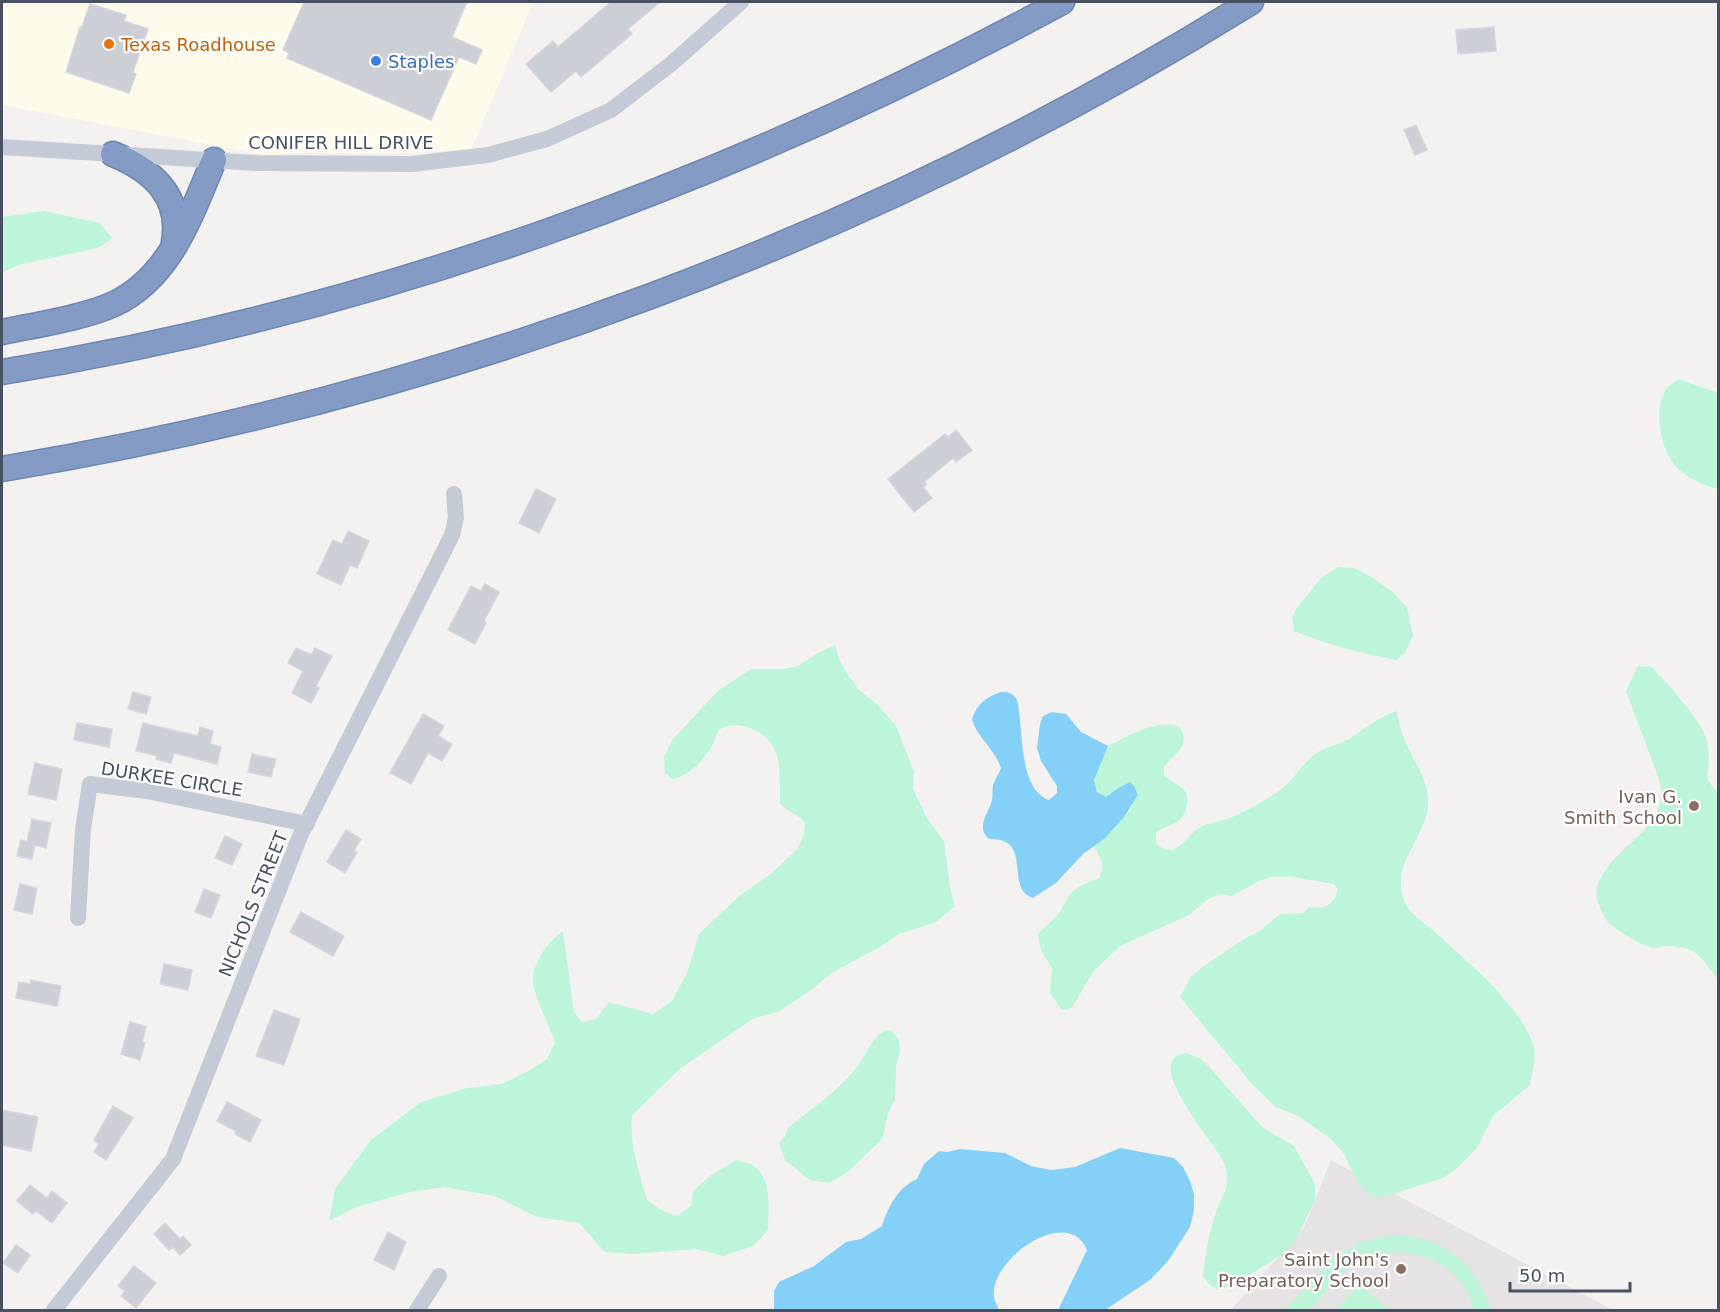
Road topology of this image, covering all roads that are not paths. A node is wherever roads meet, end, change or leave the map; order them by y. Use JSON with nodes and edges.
{"nodes":[{"id":1,"x":741,"y":2,"type":"edge"},
{"id":2,"x":1062,"y":2,"type":"edge"},
{"id":3,"x":1251,"y":2,"type":"edge"},
{"id":4,"x":2,"y":147,"type":"edge"},
{"id":5,"x":113,"y":154,"type":"junction"},
{"id":6,"x":214,"y":160,"type":"junction"},
{"id":7,"x":171,"y":252,"type":"junction"},
{"id":8,"x":2,"y":332,"type":"edge"},
{"id":9,"x":2,"y":372,"type":"edge"},
{"id":10,"x":2,"y":470,"type":"edge"},
{"id":11,"x":454,"y":494,"type":"dead end"},
{"id":12,"x":307,"y":824,"type":"junction"},
{"id":13,"x":78,"y":918,"type":"dead end"},
{"id":14,"x":439,"y":1276,"type":"dead end"},
{"id":15,"x":54,"y":1311,"type":"edge"},
{"id":16,"x":417,"y":1311,"type":"edge"}],
"edges":[{"from":1,"to":6,"type":"street","name":"CONIFER HILL DRIVE"},
{"from":2,"to":9,"type":"highway"},
{"from":3,"to":10,"type":"highway"},
{"from":4,"to":5,"type":"street","name":"CONIFER HILL DRIVE"},
{"from":5,"to":6,"type":"street","name":"CONIFER HILL DRIVE"},
{"from":5,"to":7,"type":"highway"},
{"from":6,"to":7,"type":"highway"},
{"from":7,"to":8,"type":"highway"},
{"from":11,"to":12,"type":"street","name":"NICHOLS STREET"},
{"from":12,"to":13,"type":"street","name":"DURKEE CIRCLE"},
{"from":12,"to":15,"type":"street","name":"NICHOLS STREET"},
{"from":14,"to":16,"type":"street"}]}
